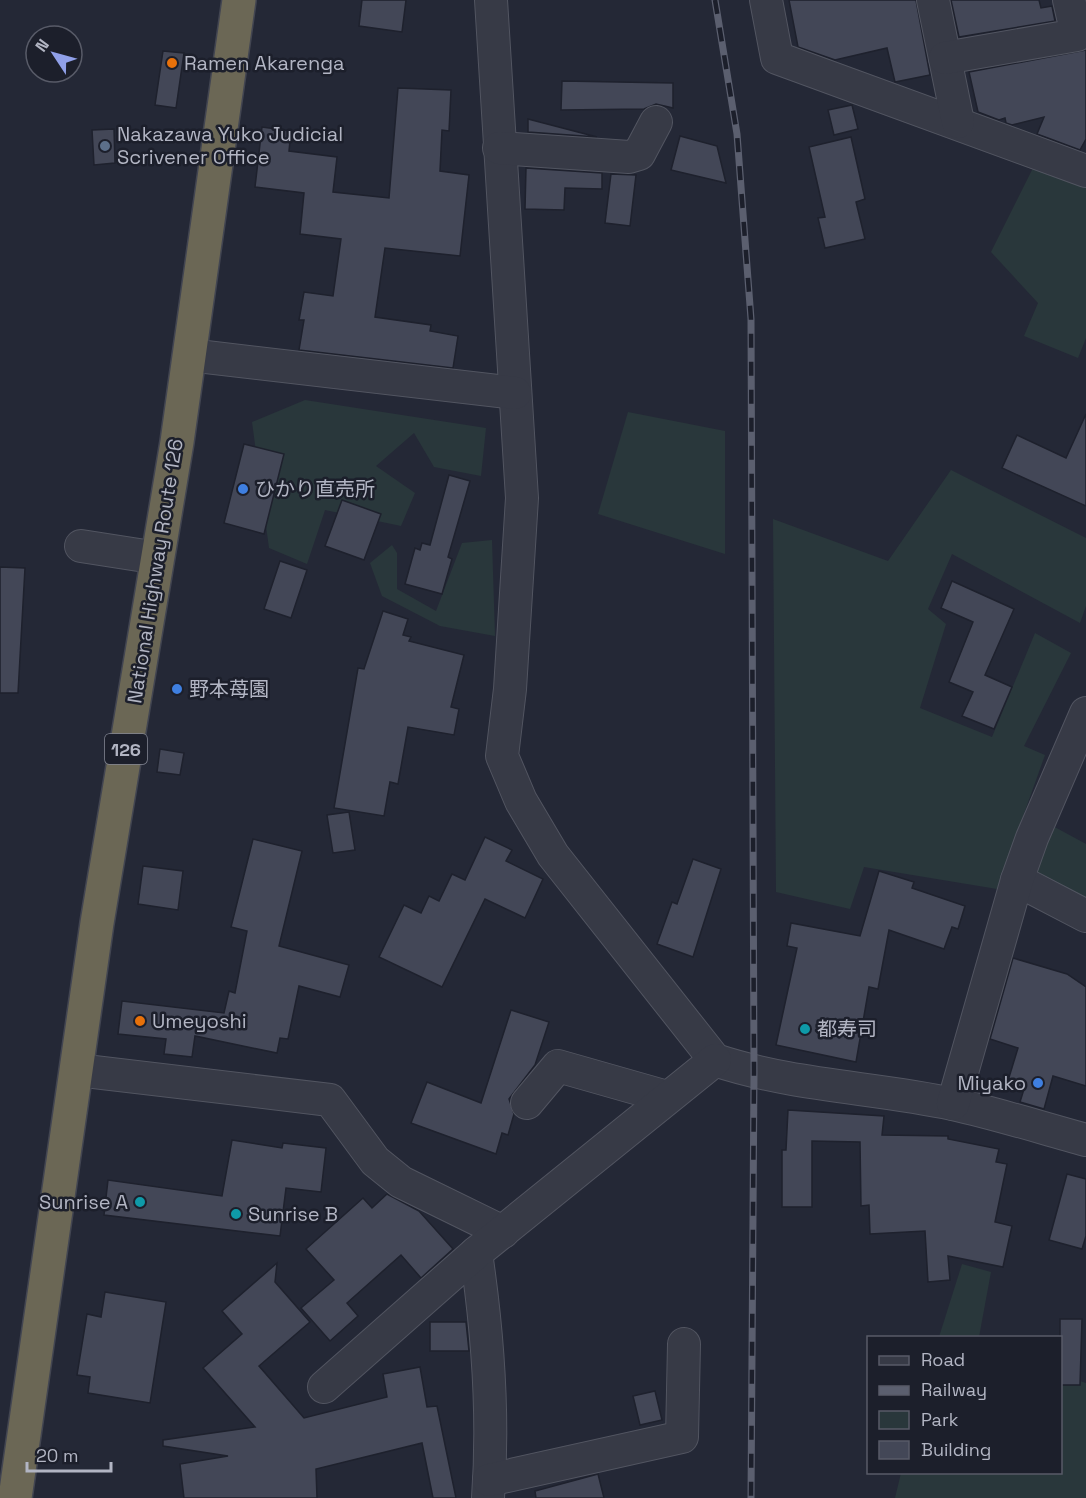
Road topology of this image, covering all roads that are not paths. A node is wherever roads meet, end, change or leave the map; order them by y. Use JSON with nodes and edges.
{"nodes":[{"id":1,"x":239,"y":0,"type":"edge"},
{"id":2,"x":491,"y":0,"type":"edge"},
{"id":3,"x":766,"y":0,"type":"edge"},
{"id":4,"x":933,"y":0,"type":"edge"},
{"id":5,"x":1069,"y":0,"type":"edge"},
{"id":6,"x":945,"y":58,"type":"junction"},
{"id":7,"x":656,"y":122,"type":"dead end"},
{"id":8,"x":958,"y":122,"type":"junction"},
{"id":9,"x":499,"y":148,"type":"junction"},
{"id":10,"x":1086,"y":171,"type":"edge"},
{"id":11,"x":189,"y":355,"type":"junction"},
{"id":12,"x":515,"y":393,"type":"junction"},
{"id":13,"x":81,"y":546,"type":"dead end"},
{"id":14,"x":159,"y":558,"type":"junction"},
{"id":15,"x":1086,"y":713,"type":"edge"},
{"id":16,"x":1017,"y":880,"type":"junction"},
{"id":17,"x":1086,"y":916,"type":"edge"},
{"id":18,"x":715,"y":1060,"type":"junction"},
{"id":19,"x":76,"y":1070,"type":"junction"},
{"id":20,"x":667,"y":1097,"type":"junction"},
{"id":21,"x":527,"y":1103,"type":"dead end"},
{"id":22,"x":953,"y":1104,"type":"junction"},
{"id":23,"x":1086,"y":1140,"type":"edge"},
{"id":24,"x":503,"y":1232,"type":"junction"},
{"id":25,"x":476,"y":1252,"type":"junction"},
{"id":26,"x":684,"y":1344,"type":"dead end"},
{"id":27,"x":324,"y":1387,"type":"dead end"},
{"id":28,"x":489,"y":1489,"type":"edge"},
{"id":29,"x":15,"y":1498,"type":"edge"}],
"edges":[{"from":1,"to":11,"type":"highway","name":"National Highway Route 126","number":"126"},
{"from":2,"to":9,"type":"street"},
{"from":3,"to":8,"type":"street"},
{"from":4,"to":6,"type":"street"},
{"from":5,"to":6,"type":"street"},
{"from":6,"to":8,"type":"street"},
{"from":7,"to":9,"type":"street"},
{"from":8,"to":10,"type":"street"},
{"from":9,"to":12,"type":"street"},
{"from":11,"to":12,"type":"street"},
{"from":11,"to":14,"type":"highway","name":"National Highway Route 126","number":"126"},
{"from":12,"to":18,"type":"street"},
{"from":13,"to":14,"type":"street"},
{"from":14,"to":19,"type":"highway","name":"National Highway Route 126","number":"126"},
{"from":15,"to":16,"type":"street"},
{"from":16,"to":17,"type":"street"},
{"from":16,"to":22,"type":"street"},
{"from":18,"to":20,"type":"street"},
{"from":18,"to":22,"type":"street"},
{"from":19,"to":24,"type":"street"},
{"from":19,"to":29,"type":"highway","name":"National Highway Route 126","number":"126"},
{"from":20,"to":21,"type":"street"},
{"from":20,"to":24,"type":"street"},
{"from":22,"to":23,"type":"street"},
{"from":24,"to":25,"type":"street"},
{"from":25,"to":27,"type":"street"},
{"from":25,"to":28,"type":"street"},
{"from":26,"to":28,"type":"street"}]}
